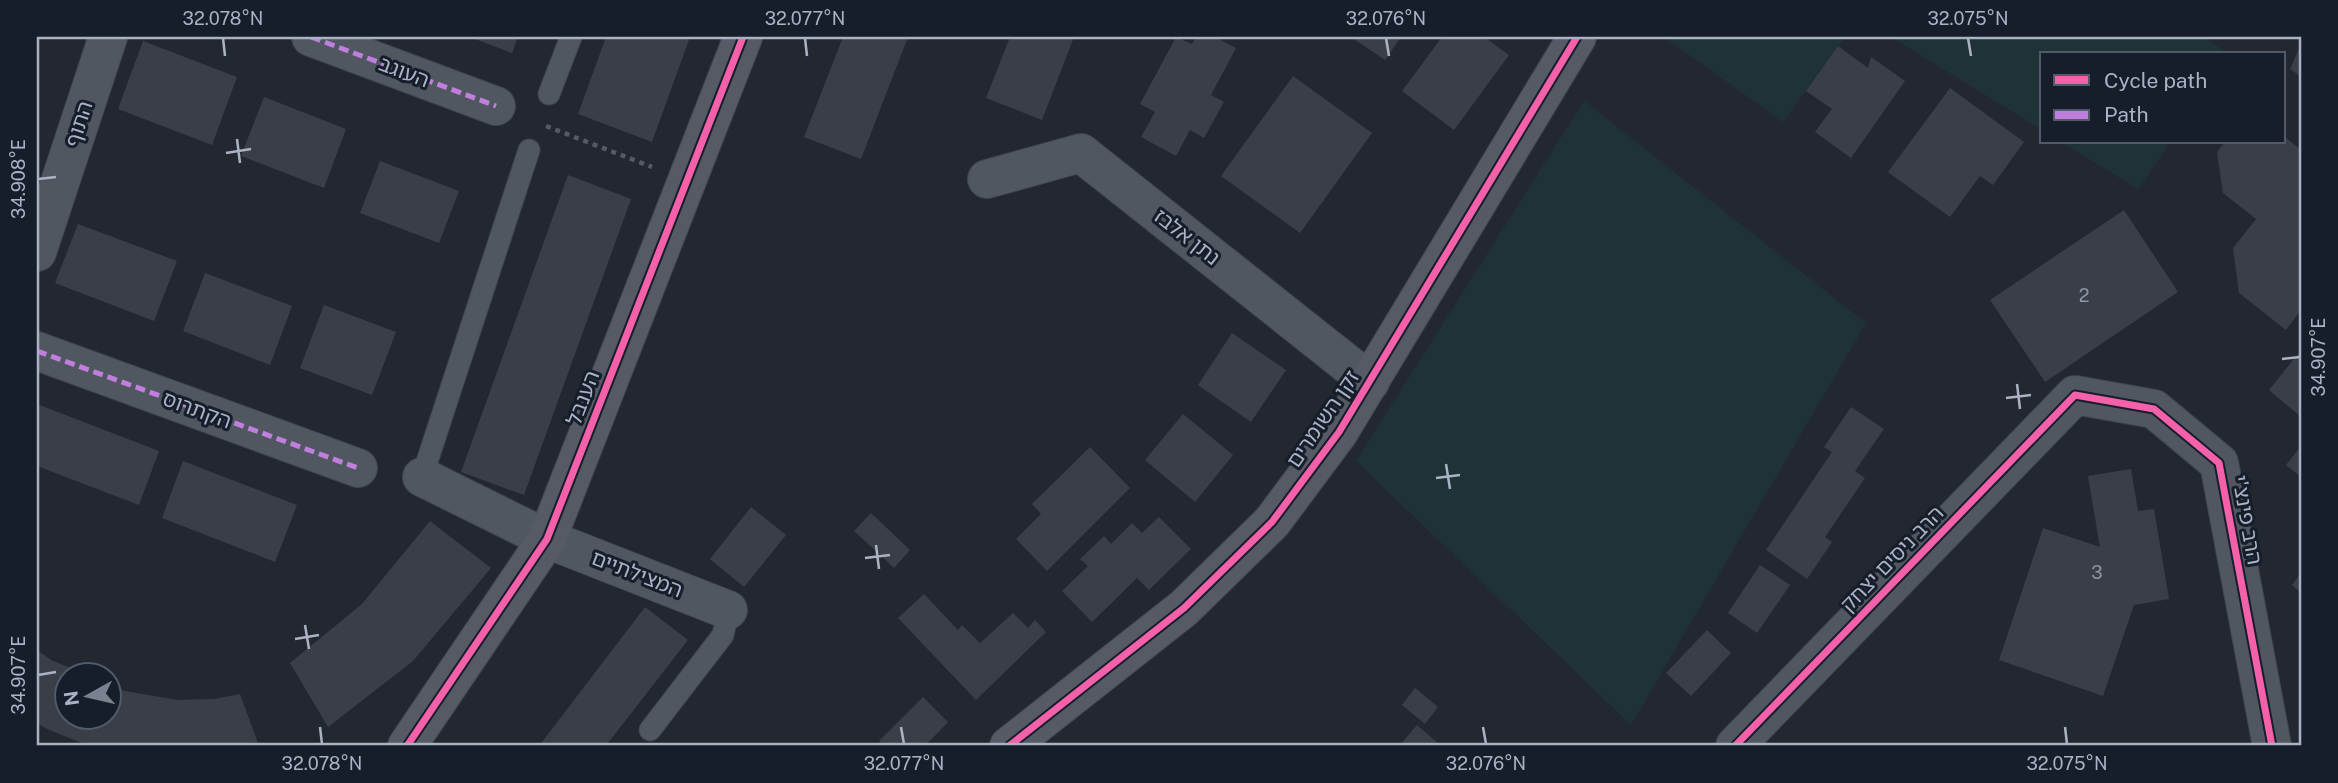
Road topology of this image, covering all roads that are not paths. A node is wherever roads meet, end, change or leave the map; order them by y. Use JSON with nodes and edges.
{"nodes":[{"id":1,"x":108,"y":37,"type":"edge"},
{"id":2,"x":311,"y":37,"type":"edge"},
{"id":3,"x":570,"y":37,"type":"edge"},
{"id":4,"x":743,"y":37,"type":"edge"},
{"id":5,"x":1577,"y":37,"type":"edge"},
{"id":6,"x":549,"y":94,"type":"dead end"},
{"id":7,"x":496,"y":107,"type":"road end"},
{"id":8,"x":529,"y":150,"type":"dead end"},
{"id":9,"x":987,"y":179,"type":"dead end"},
{"id":10,"x":37,"y":252,"type":"edge"},
{"id":11,"x":37,"y":351,"type":"edge"},
{"id":12,"x":1370,"y":382,"type":"junction"},
{"id":13,"x":2075,"y":396,"type":"joint"},
{"id":14,"x":358,"y":468,"type":"dead end"},
{"id":15,"x":422,"y":477,"type":"joint"},
{"id":16,"x":547,"y":539,"type":"junction"},
{"id":17,"x":728,"y":610,"type":"joint"},
{"id":18,"x":650,"y":730,"type":"dead end"},
{"id":19,"x":407,"y":746,"type":"edge"},
{"id":20,"x":1009,"y":746,"type":"edge"},
{"id":21,"x":1735,"y":746,"type":"edge"},
{"id":22,"x":2272,"y":746,"type":"edge"}],
"edges":[{"from":1,"to":10,"type":"street","name":"התוף"},
{"from":2,"to":7,"type":"street","name":"העוגב"},
{"from":3,"to":6,"type":"lane"},
{"from":4,"to":16,"type":"street","name":"הענבל"},
{"from":5,"to":12,"type":"street","name":"זקן השומרים"},
{"from":8,"to":15,"type":"lane"},
{"from":9,"to":12,"type":"street","name":"נתן אלבז"},
{"from":11,"to":14,"type":"street","name":"הקתרוס"},
{"from":12,"to":20,"type":"street","name":"זקן השומרים"},
{"from":13,"to":21,"type":"street","name":"הרב ניסים יצחק"},
{"from":13,"to":22,"type":"street","name":"הרב פינצ'י"},
{"from":15,"to":16,"type":"street","name":"המצילתיים"},
{"from":16,"to":17,"type":"street","name":"המצילתיים"},
{"from":16,"to":19,"type":"street","name":"הענבל"},
{"from":17,"to":18,"type":"lane"}]}
